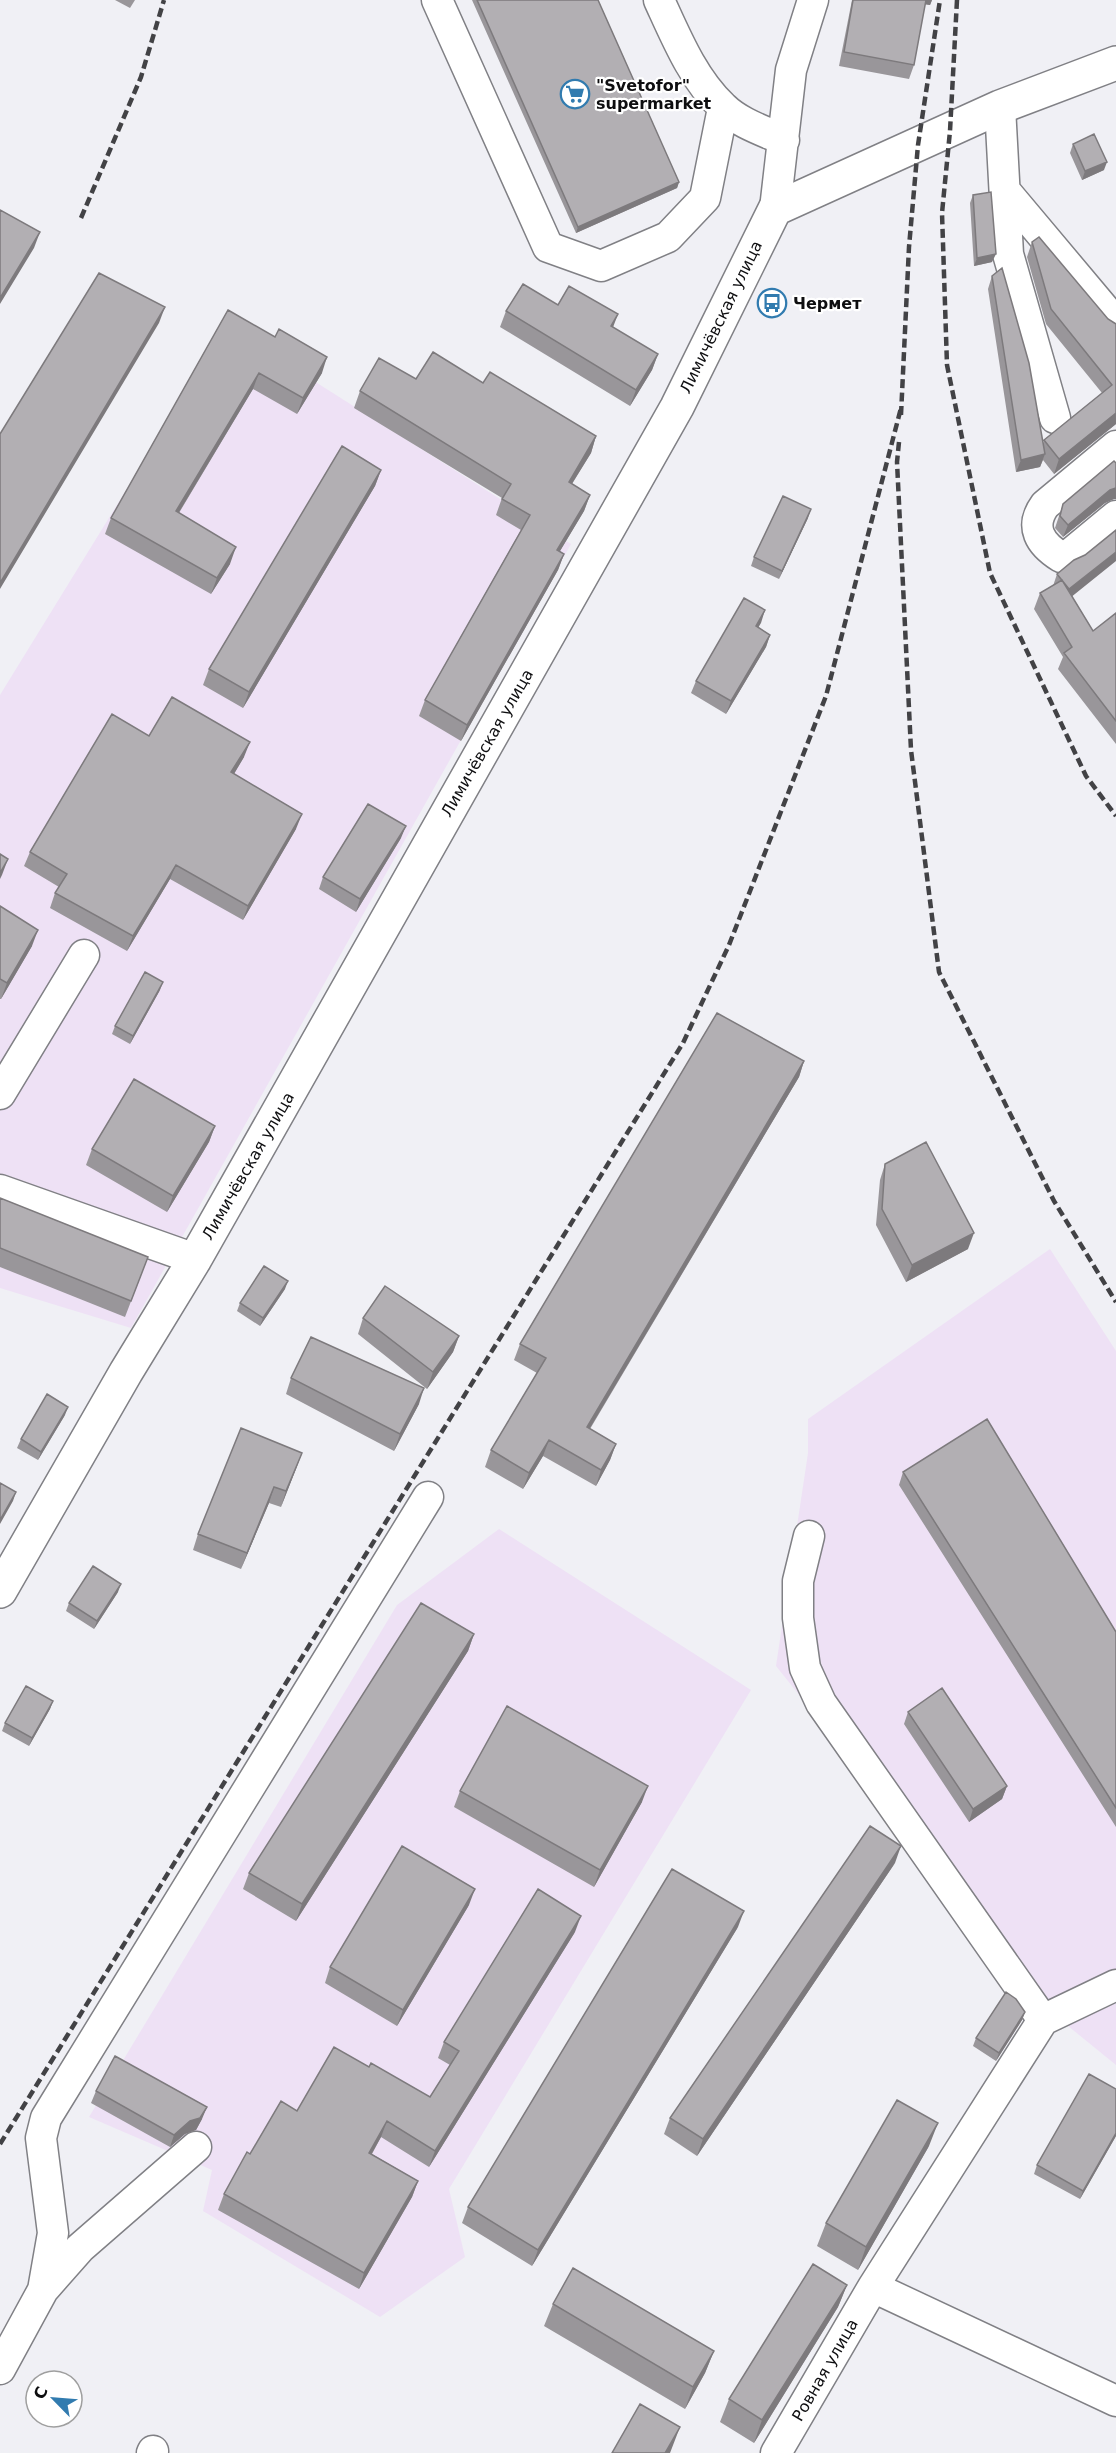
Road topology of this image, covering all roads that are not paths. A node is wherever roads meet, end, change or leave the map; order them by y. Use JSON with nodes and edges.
{"nodes":[{"id":1,"x":437,"y":0,"type":"edge"},
{"id":2,"x":659,"y":0,"type":"edge"},
{"id":3,"x":813,"y":0,"type":"edge"},
{"id":4,"x":1116,"y":63,"type":"edge"},
{"id":5,"x":1000,"y":107,"type":"junction"},
{"id":6,"x":723,"y":108,"type":"junction"},
{"id":7,"x":784,"y":140,"type":"junction"},
{"id":8,"x":1006,"y":192,"type":"junction"},
{"id":9,"x":775,"y":209,"type":"junction"},
{"id":10,"x":1116,"y":323,"type":"edge"},
{"id":11,"x":1055,"y":418,"type":"dead end"},
{"id":12,"x":1116,"y":446,"type":"edge"},
{"id":13,"x":1116,"y":516,"type":"edge"},
{"id":14,"x":84,"y":955,"type":"dead end"},
{"id":15,"x":0,"y":1094,"type":"edge"},
{"id":16,"x":0,"y":1190,"type":"edge"},
{"id":17,"x":195,"y":1259,"type":"junction"},
{"id":18,"x":428,"y":1497,"type":"dead end"},
{"id":19,"x":809,"y":1536,"type":"dead end"},
{"id":20,"x":0,"y":1591,"type":"edge"},
{"id":21,"x":1116,"y":1985,"type":"edge"},
{"id":22,"x":1043,"y":2020,"type":"junction"},
{"id":23,"x":196,"y":2147,"type":"dead end"},
{"id":24,"x":873,"y":2287,"type":"junction"},
{"id":25,"x":43,"y":2290,"type":"junction"},
{"id":26,"x":0,"y":2370,"type":"edge"},
{"id":27,"x":1116,"y":2401,"type":"edge"},
{"id":28,"x":776,"y":2453,"type":"edge"}],
"edges":[{"from":1,"to":6,"type":"street"},
{"from":2,"to":6,"type":"street"},
{"from":3,"to":7,"type":"street"},
{"from":4,"to":5,"type":"main road"},
{"from":5,"to":8,"type":"street"},
{"from":5,"to":9,"type":"main road"},
{"from":6,"to":7,"type":"street"},
{"from":7,"to":9,"type":"street"},
{"from":8,"to":10,"type":"street"},
{"from":8,"to":11,"type":"street"},
{"from":9,"to":17,"type":"main road","name":"Лимичёвская улица"},
{"from":12,"to":13,"type":"street"},
{"from":14,"to":15,"type":"street"},
{"from":16,"to":17,"type":"street"},
{"from":17,"to":20,"type":"main road","name":"Лимичёвская улица"},
{"from":18,"to":25,"type":"street"},
{"from":19,"to":22,"type":"street"},
{"from":21,"to":22,"type":"street"},
{"from":22,"to":24,"type":"street","name":"Ровная улица"},
{"from":23,"to":25,"type":"street"},
{"from":24,"to":27,"type":"street"},
{"from":24,"to":28,"type":"street","name":"Ровная улица"},
{"from":25,"to":26,"type":"street"}]}
